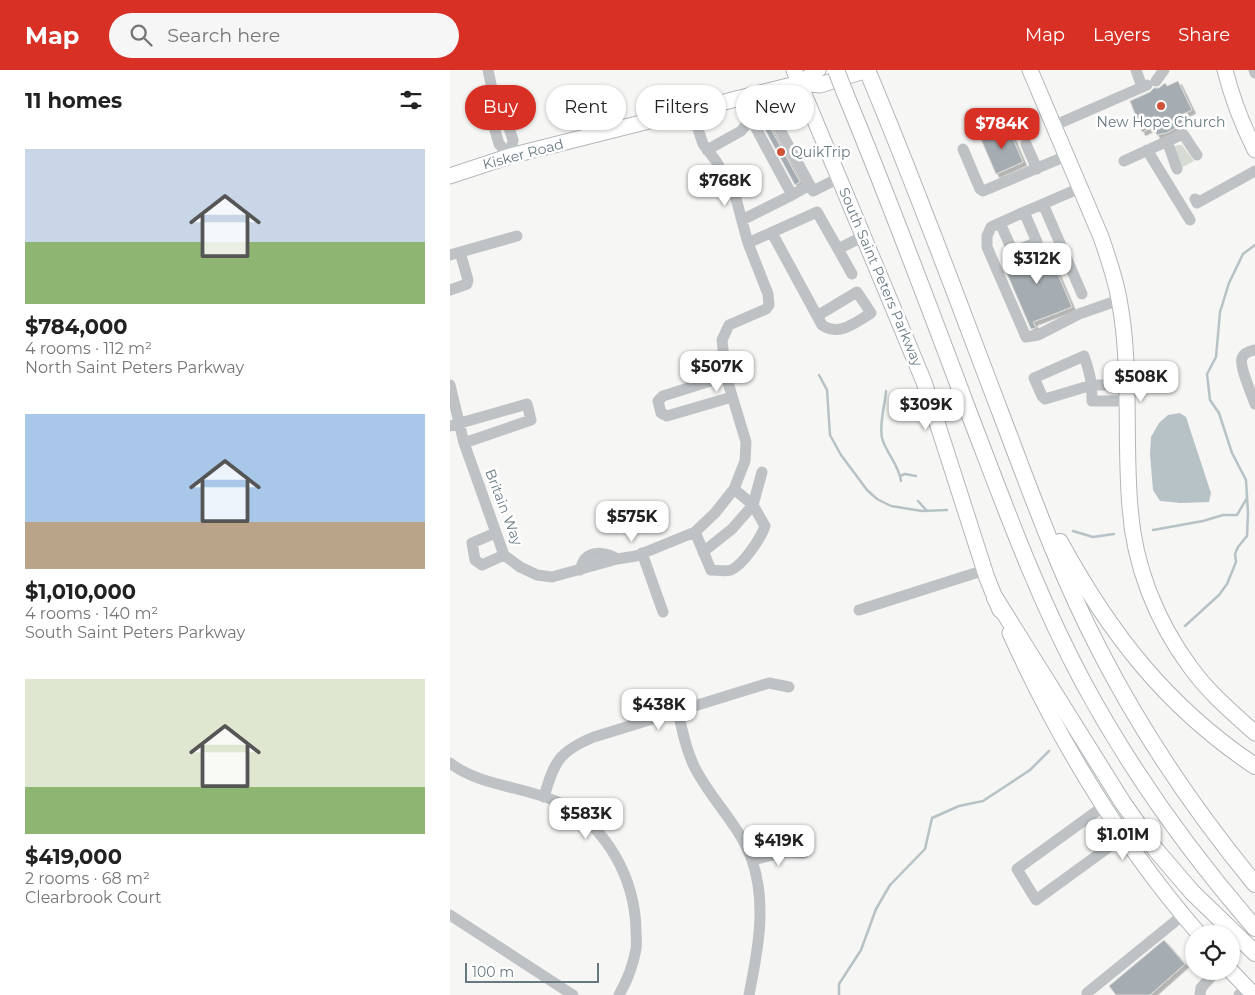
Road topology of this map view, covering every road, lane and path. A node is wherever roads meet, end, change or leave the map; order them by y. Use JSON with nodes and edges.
{"nodes":[{"id":1,"x":488,"y":70,"type":"edge"},
{"id":2,"x":818,"y":70,"type":"edge"},
{"id":3,"x":836,"y":70,"type":"edge"},
{"id":4,"x":1030,"y":70,"type":"edge"},
{"id":5,"x":1136,"y":70,"type":"edge"},
{"id":6,"x":1164,"y":70,"type":"edge"},
{"id":7,"x":1225,"y":70,"type":"edge"},
{"id":8,"x":869,"y":75,"type":"edge"},
{"id":9,"x":797,"y":77,"type":"edge"},
{"id":10,"x":1148,"y":84,"type":"junction"},
{"id":11,"x":777,"y":85,"type":"edge"},
{"id":12,"x":636,"y":125,"type":"edge"},
{"id":13,"x":1053,"y":126,"type":"junction"},
{"id":14,"x":698,"y":130,"type":"edge"},
{"id":15,"x":742,"y":130,"type":"edge"},
{"id":16,"x":755,"y":130,"type":"edge"},
{"id":17,"x":780,"y":130,"type":"edge"},
{"id":18,"x":1167,"y":141,"type":"junction"},
{"id":19,"x":1026,"y":144,"type":"dead end"},
{"id":20,"x":963,"y":149,"type":"dead end"},
{"id":21,"x":707,"y":150,"type":"junction"},
{"id":22,"x":1147,"y":150,"type":"junction"},
{"id":23,"x":1255,"y":150,"type":"edge"},
{"id":24,"x":1197,"y":155,"type":"dead end"},
{"id":25,"x":510,"y":156,"type":"junction"},
{"id":26,"x":1066,"y":156,"type":"junction"},
{"id":27,"x":1124,"y":161,"type":"dead end"},
{"id":28,"x":1037,"y":169,"type":"junction"},
{"id":29,"x":1177,"y":170,"type":"dead end"},
{"id":30,"x":1255,"y":171,"type":"edge"},
{"id":31,"x":450,"y":176,"type":"edge"},
{"id":32,"x":839,"y":178,"type":"junction"},
{"id":33,"x":810,"y":185,"type":"junction"},
{"id":34,"x":1080,"y":188,"type":"junction"},
{"id":35,"x":792,"y":195,"type":"junction"},
{"id":36,"x":1194,"y":199,"type":"dead end"},
{"id":37,"x":1043,"y":204,"type":"junction"},
{"id":38,"x":1024,"y":212,"type":"junction"},
{"id":39,"x":742,"y":220,"type":"junction"},
{"id":40,"x":1190,"y":220,"type":"dead end"},
{"id":41,"x":1000,"y":223,"type":"junction"},
{"id":42,"x":772,"y":233,"type":"junction"},
{"id":43,"x":517,"y":236,"type":"dead end"},
{"id":44,"x":864,"y":236,"type":"junction"},
{"id":45,"x":748,"y":243,"type":"junction"},
{"id":46,"x":838,"y":250,"type":"junction"},
{"id":47,"x":455,"y":254,"type":"edge"},
{"id":48,"x":852,"y":274,"type":"dead end"},
{"id":49,"x":450,"y":290,"type":"edge"},
{"id":50,"x":1082,"y":294,"type":"dead end"},
{"id":51,"x":1119,"y":300,"type":"junction"},
{"id":52,"x":817,"y":316,"type":"dead end"},
{"id":53,"x":1255,"y":350,"type":"edge"},
{"id":54,"x":726,"y":376,"type":"junction"},
{"id":55,"x":450,"y":385,"type":"edge"},
{"id":56,"x":1126,"y":385,"type":"junction"},
{"id":57,"x":1092,"y":386,"type":"junction"},
{"id":58,"x":732,"y":397,"type":"junction"},
{"id":59,"x":1126,"y":401,"type":"junction"},
{"id":60,"x":453,"y":404,"type":"edge"},
{"id":61,"x":1255,"y":404,"type":"edge"},
{"id":62,"x":455,"y":425,"type":"edge"},
{"id":63,"x":464,"y":443,"type":"junction"},
{"id":64,"x":762,"y":472,"type":"dead end"},
{"id":65,"x":1025,"y":478,"type":"junction"},
{"id":66,"x":734,"y":489,"type":"junction"},
{"id":67,"x":753,"y":505,"type":"junction"},
{"id":68,"x":695,"y":532,"type":"junction"},
{"id":69,"x":495,"y":533,"type":"junction"},
{"id":70,"x":703,"y":552,"type":"junction"},
{"id":71,"x":642,"y":554,"type":"junction"},
{"id":72,"x":504,"y":555,"type":"junction"},
{"id":73,"x":985,"y":570,"type":"junction"},
{"id":74,"x":995,"y":598,"type":"junction"},
{"id":75,"x":859,"y":610,"type":"dead end"},
{"id":76,"x":663,"y":612,"type":"dead end"},
{"id":77,"x":789,"y":686,"type":"dead end"},
{"id":78,"x":678,"y":711,"type":"junction"},
{"id":79,"x":1255,"y":733,"type":"edge"},
{"id":80,"x":450,"y":763,"type":"edge"},
{"id":81,"x":1255,"y":766,"type":"edge"},
{"id":82,"x":544,"y":797,"type":"junction"},
{"id":83,"x":1104,"y":806,"type":"junction"},
{"id":84,"x":1124,"y":836,"type":"junction"},
{"id":85,"x":804,"y":853,"type":"dead end"},
{"id":86,"x":752,"y":860,"type":"junction"},
{"id":87,"x":1255,"y":884,"type":"edge"},
{"id":88,"x":450,"y":915,"type":"edge"},
{"id":89,"x":1183,"y":915,"type":"junction"},
{"id":90,"x":1191,"y":925,"type":"edge"},
{"id":91,"x":1255,"y":928,"type":"edge"},
{"id":92,"x":1255,"y":953,"type":"edge"},
{"id":93,"x":1209,"y":980,"type":"edge"},
{"id":94,"x":1237,"y":980,"type":"edge"},
{"id":95,"x":1246,"y":992,"type":"edge"},
{"id":96,"x":573,"y":995,"type":"edge"},
{"id":97,"x":619,"y":995,"type":"edge"},
{"id":98,"x":749,"y":995,"type":"edge"},
{"id":99,"x":1087,"y":995,"type":"edge"},
{"id":100,"x":1200,"y":995,"type":"edge"}],
"edges":[{"from":1,"to":25,"type":"street"},
{"from":2,"to":9,"type":"main road","name":"Kisker Road"},
{"from":3,"to":91,"type":"highway","bridge":true},
{"from":4,"to":13,"type":"main road"},
{"from":5,"to":10,"type":"street"},
{"from":6,"to":10,"type":"street"},
{"from":7,"to":23,"type":"main road"},
{"from":8,"to":9,"type":"main road","name":"Kisker Road"},
{"from":8,"to":65,"type":"highway"},
{"from":9,"to":11,"type":"main road","name":"Kisker Road"},
{"from":9,"to":32,"type":"main road","name":"South Saint Peters Parkway"},
{"from":10,"to":13,"type":"street"},
{"from":12,"to":25,"type":"main road","name":"Kisker Road"},
{"from":13,"to":26,"type":"main road"},
{"from":14,"to":21,"type":"street"},
{"from":15,"to":21,"type":"street"},
{"from":16,"to":35,"type":"street"},
{"from":17,"to":33,"type":"street"},
{"from":18,"to":22,"type":"street"},
{"from":18,"to":24,"type":"street"},
{"from":18,"to":29,"type":"street"},
{"from":19,"to":28,"type":"street"},
{"from":20,"to":28,"type":"street"},
{"from":21,"to":39,"type":"street"},
{"from":22,"to":27,"type":"street"},
{"from":22,"to":40,"type":"street"},
{"from":25,"to":31,"type":"main road","name":"Kisker Road"},
{"from":26,"to":28,"type":"street"},
{"from":26,"to":34,"type":"main road"},
{"from":30,"to":36,"type":"street"},
{"from":32,"to":33,"type":"street"},
{"from":32,"to":44,"type":"main road","name":"South Saint Peters Parkway"},
{"from":33,"to":35,"type":"street"},
{"from":34,"to":37,"type":"street"},
{"from":34,"to":51,"type":"main road"},
{"from":35,"to":39,"type":"street"},
{"from":37,"to":38,"type":"street"},
{"from":37,"to":50,"type":"street"},
{"from":38,"to":41,"type":"street"},
{"from":38,"to":41,"type":"street"},
{"from":39,"to":45,"type":"street"},
{"from":41,"to":51,"type":"street"},
{"from":42,"to":45,"type":"street"},
{"from":42,"to":46,"type":"street"},
{"from":42,"to":52,"type":"street"},
{"from":43,"to":47,"type":"street"},
{"from":44,"to":46,"type":"street"},
{"from":44,"to":73,"type":"main road","name":"South Saint Peters Parkway"},
{"from":45,"to":54,"type":"street","name":"Britain Way"},
{"from":46,"to":48,"type":"street"},
{"from":47,"to":49,"type":"street"},
{"from":51,"to":56,"type":"main road"},
{"from":53,"to":61,"type":"street"},
{"from":54,"to":58,"type":"street","name":"Britain Way"},
{"from":54,"to":58,"type":"street"},
{"from":55,"to":60,"type":"street","name":"Britain Way"},
{"from":56,"to":57,"type":"street"},
{"from":56,"to":59,"type":"main road"},
{"from":57,"to":57,"type":"street"},
{"from":57,"to":59,"type":"street"},
{"from":58,"to":66,"type":"street","name":"Britain Way"},
{"from":59,"to":79,"type":"main road"},
{"from":60,"to":62,"type":"street","name":"Britain Way"},
{"from":62,"to":63,"type":"street","name":"Britain Way"},
{"from":62,"to":63,"type":"street"},
{"from":63,"to":69,"type":"street","name":"Britain Way"},
{"from":64,"to":67,"type":"street"},
{"from":65,"to":81,"type":"highway"},
{"from":65,"to":87,"type":"highway"},
{"from":66,"to":67,"type":"street"},
{"from":66,"to":68,"type":"street","name":"Britain Way"},
{"from":67,"to":70,"type":"street"},
{"from":67,"to":70,"type":"street"},
{"from":68,"to":70,"type":"street"},
{"from":68,"to":71,"type":"street","name":"Britain Way"},
{"from":69,"to":72,"type":"street","name":"Britain Way"},
{"from":69,"to":72,"type":"street"},
{"from":71,"to":72,"type":"street","name":"Britain Way"},
{"from":71,"to":76,"type":"street"},
{"from":73,"to":74,"type":"main road","name":"South Saint Peters Parkway"},
{"from":73,"to":75,"type":"street"},
{"from":74,"to":83,"type":"main road","name":"South Saint Peters Parkway"},
{"from":74,"to":92,"type":"highway"},
{"from":77,"to":78,"type":"street"},
{"from":78,"to":82,"type":"street"},
{"from":78,"to":86,"type":"street"},
{"from":80,"to":82,"type":"street"},
{"from":82,"to":97,"type":"street"},
{"from":83,"to":84,"type":"main road","name":"South Saint Peters Parkway"},
{"from":83,"to":84,"type":"street"},
{"from":84,"to":89,"type":"main road","name":"South Saint Peters Parkway"},
{"from":85,"to":86,"type":"street"},
{"from":86,"to":98,"type":"street"},
{"from":88,"to":96,"type":"street"},
{"from":89,"to":90,"type":"main road","name":"South Saint Peters Parkway"},
{"from":89,"to":99,"type":"street"},
{"from":93,"to":100,"type":"street"},
{"from":94,"to":95,"type":"main road"}]}
